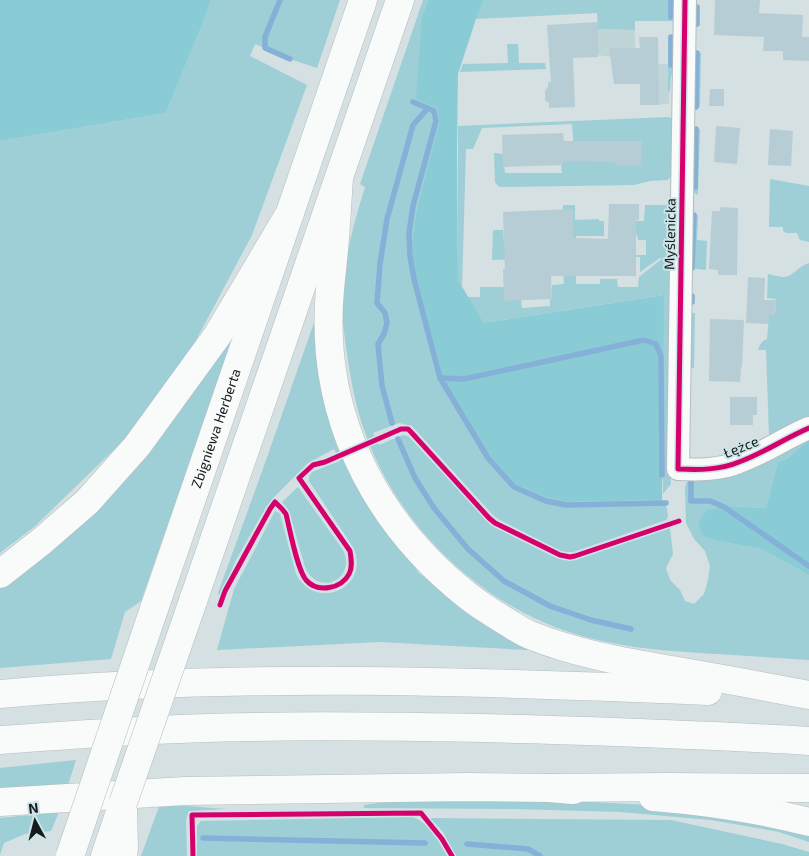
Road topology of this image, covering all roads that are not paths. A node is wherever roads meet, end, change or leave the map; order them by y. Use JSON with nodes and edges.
{"nodes":[{"id":1,"x":363,"y":0,"type":"edge"},
{"id":2,"x":400,"y":0,"type":"edge"},
{"id":3,"x":685,"y":0,"type":"edge"},
{"id":4,"x":339,"y":178,"type":"junction"},
{"id":5,"x":290,"y":213,"type":"junction"},
{"id":6,"x":809,"y":428,"type":"edge"},
{"id":7,"x":678,"y":469,"type":"joint"},
{"id":8,"x":0,"y":574,"type":"edge"},
{"id":9,"x":0,"y":694,"type":"edge"},
{"id":10,"x":809,"y":695,"type":"edge"},
{"id":11,"x":0,"y":740,"type":"edge"},
{"id":12,"x":809,"y":741,"type":"edge"},
{"id":13,"x":549,"y":788,"type":"junction"},
{"id":14,"x":809,"y":788,"type":"edge"},
{"id":15,"x":0,"y":802,"type":"edge"},
{"id":16,"x":123,"y":803,"type":"junction"},
{"id":17,"x":809,"y":822,"type":"edge"},
{"id":18,"x":70,"y":856,"type":"edge"},
{"id":19,"x":106,"y":856,"type":"edge"},
{"id":20,"x":123,"y":856,"type":"edge"}],
"edges":[{"from":1,"to":5,"type":"main road","name":"Zbigniewa Herberta"},
{"from":2,"to":4,"type":"main road"},
{"from":3,"to":7,"type":"street","name":"Myślenicka"},
{"from":4,"to":10,"type":"main road"},
{"from":4,"to":16,"type":"main road","bridge":true},
{"from":5,"to":8,"type":"main road"},
{"from":5,"to":18,"type":"main road","name":"Zbigniewa Herberta","bridge":true},
{"from":6,"to":7,"type":"street","name":"Łężce"},
{"from":9,"to":10,"type":"main road"},
{"from":11,"to":12,"type":"main road"},
{"from":13,"to":14,"type":"main road"},
{"from":13,"to":15,"type":"main road"},
{"from":13,"to":17,"type":"main road"},
{"from":16,"to":19,"type":"main road"},
{"from":16,"to":20,"type":"main road"}]}
